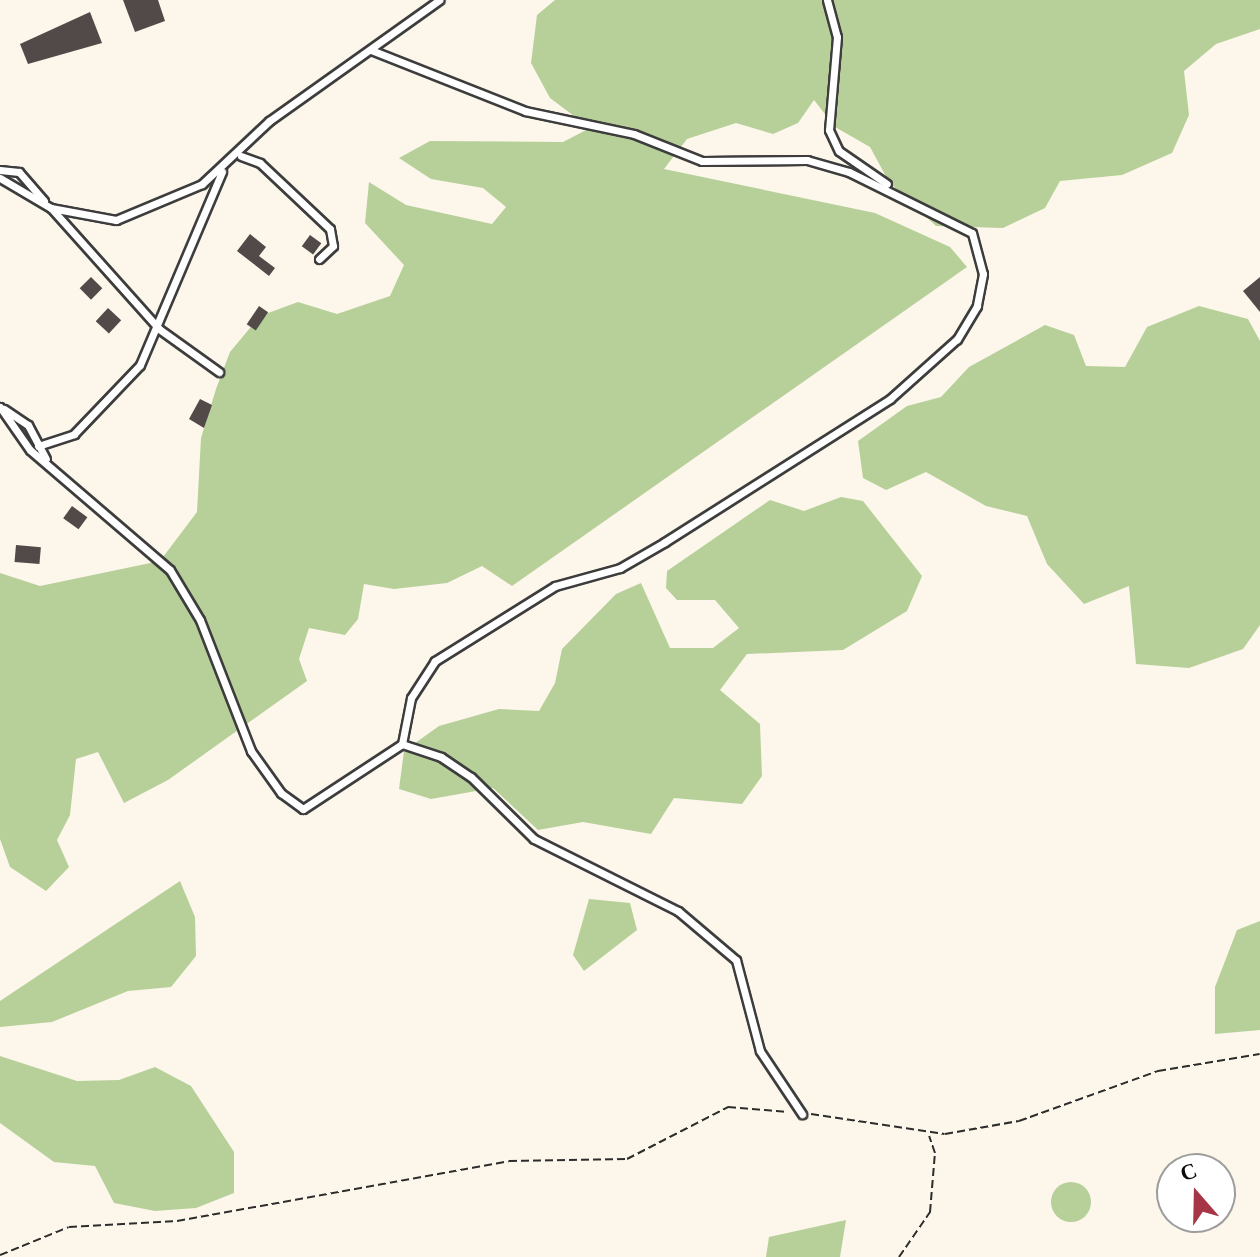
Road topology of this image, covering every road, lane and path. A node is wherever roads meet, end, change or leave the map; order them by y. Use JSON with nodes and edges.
{"nodes":[{"id":1,"x":439,"y":0,"type":"edge"},
{"id":2,"x":827,"y":0,"type":"edge"},
{"id":3,"x":371,"y":50,"type":"junction"},
{"id":4,"x":241,"y":156,"type":"junction"},
{"id":5,"x":0,"y":170,"type":"edge"},
{"id":6,"x":222,"y":172,"type":"junction"},
{"id":7,"x":0,"y":178,"type":"edge"},
{"id":8,"x":895,"y":192,"type":"junction"},
{"id":9,"x":49,"y":207,"type":"junction"},
{"id":10,"x":319,"y":259,"type":"dead end"},
{"id":11,"x":157,"y":327,"type":"junction"},
{"id":12,"x":219,"y":372,"type":"dead end"},
{"id":13,"x":1,"y":408,"type":"edge"},
{"id":14,"x":38,"y":446,"type":"junction"},
{"id":15,"x":49,"y":464,"type":"junction"},
{"id":16,"x":402,"y":744,"type":"junction"},
{"id":17,"x":1260,"y":1054,"type":"edge"},
{"id":18,"x":802,"y":1114,"type":"junction"},
{"id":19,"x":929,"y":1135,"type":"junction"},
{"id":20,"x":0,"y":1255,"type":"edge"},
{"id":21,"x":899,"y":1257,"type":"edge"}],
"edges":[{"from":1,"to":3,"type":"lane"},
{"from":2,"to":8,"type":"lane"},
{"from":3,"to":4,"type":"lane"},
{"from":3,"to":8,"type":"lane"},
{"from":4,"to":6,"type":"lane"},
{"from":4,"to":10,"type":"lane"},
{"from":5,"to":9,"type":"lane"},
{"from":6,"to":9,"type":"lane"},
{"from":6,"to":11,"type":"lane"},
{"from":7,"to":9,"type":"lane"},
{"from":8,"to":16,"type":"lane"},
{"from":9,"to":11,"type":"lane"},
{"from":11,"to":12,"type":"lane"},
{"from":11,"to":14,"type":"lane"},
{"from":13,"to":14,"type":"lane"},
{"from":13,"to":15,"type":"lane"},
{"from":14,"to":15,"type":"lane"},
{"from":15,"to":16,"type":"lane"},
{"from":16,"to":18,"type":"lane"},
{"from":17,"to":19,"type":"path"},
{"from":18,"to":19,"type":"path"},
{"from":18,"to":20,"type":"path"},
{"from":19,"to":21,"type":"path"}]}
